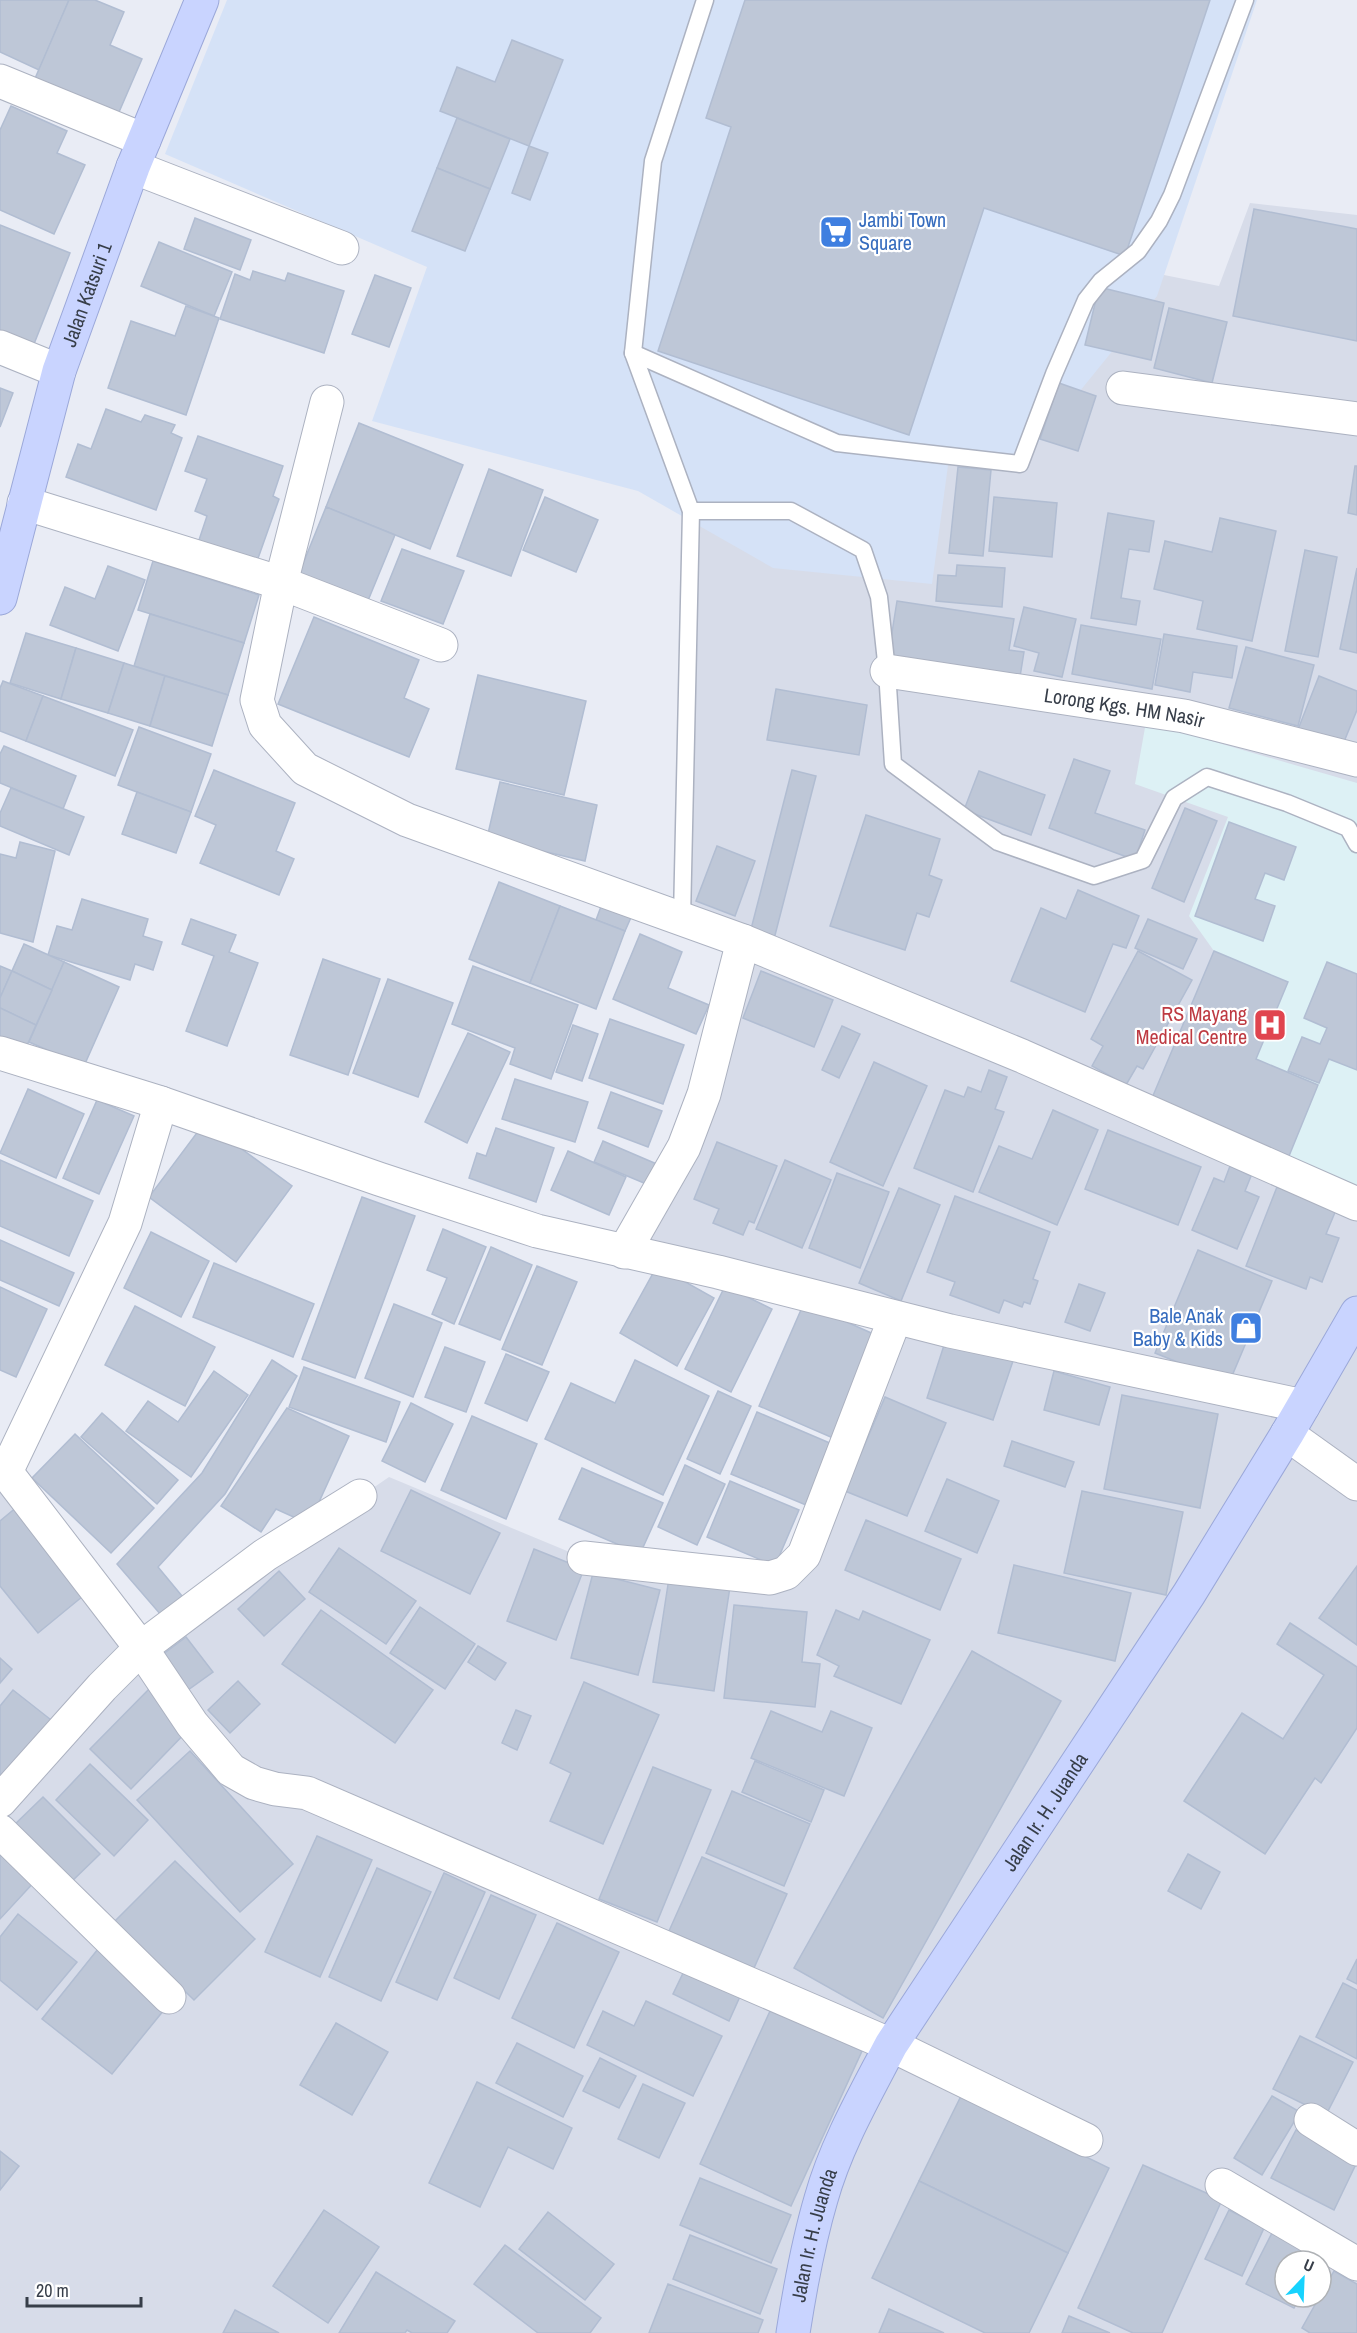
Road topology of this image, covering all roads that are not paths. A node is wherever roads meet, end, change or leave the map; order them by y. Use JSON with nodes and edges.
{"nodes":[{"id":1,"x":202,"y":0,"type":"edge"},
{"id":2,"x":705,"y":0,"type":"edge"},
{"id":3,"x":1245,"y":0,"type":"edge"},
{"id":4,"x":0,"y":81,"type":"edge"},
{"id":5,"x":139,"y":153,"type":"junction"},
{"id":6,"x":342,"y":248,"type":"dead end"},
{"id":7,"x":0,"y":346,"type":"edge"},
{"id":8,"x":633,"y":353,"type":"junction"},
{"id":9,"x":59,"y":371,"type":"junction"},
{"id":10,"x":1123,"y":388,"type":"dead end"},
{"id":11,"x":327,"y":402,"type":"dead end"},
{"id":12,"x":1357,"y":419,"type":"edge"},
{"id":13,"x":24,"y":503,"type":"junction"},
{"id":14,"x":691,"y":511,"type":"junction"},
{"id":15,"x":281,"y":583,"type":"junction"},
{"id":16,"x":0,"y":598,"type":"edge"},
{"id":17,"x":441,"y":645,"type":"dead end"},
{"id":18,"x":887,"y":671,"type":"junction"},
{"id":19,"x":1357,"y":760,"type":"edge"},
{"id":20,"x":1357,"y":843,"type":"edge"},
{"id":21,"x":682,"y":918,"type":"junction"},
{"id":22,"x":743,"y":941,"type":"junction"},
{"id":23,"x":0,"y":1053,"type":"edge"},
{"id":24,"x":161,"y":1103,"type":"junction"},
{"id":25,"x":1357,"y":1204,"type":"edge"},
{"id":26,"x":624,"y":1252,"type":"junction"},
{"id":27,"x":1357,"y":1313,"type":"edge"},
{"id":28,"x":895,"y":1318,"type":"junction"},
{"id":29,"x":1304,"y":1406,"type":"junction"},
{"id":30,"x":1287,"y":1434,"type":"junction"},
{"id":31,"x":3,"y":1471,"type":"edge"},
{"id":32,"x":1357,"y":1484,"type":"edge"},
{"id":33,"x":360,"y":1496,"type":"dead end"},
{"id":34,"x":584,"y":1558,"type":"dead end"},
{"id":35,"x":141,"y":1648,"type":"junction"},
{"id":36,"x":0,"y":1802,"type":"edge"},
{"id":37,"x":0,"y":1831,"type":"edge"},
{"id":38,"x":169,"y":1997,"type":"dead end"},
{"id":39,"x":891,"y":2045,"type":"junction"},
{"id":40,"x":1311,"y":2120,"type":"dead end"},
{"id":41,"x":1086,"y":2140,"type":"dead end"},
{"id":42,"x":1357,"y":2149,"type":"edge"},
{"id":43,"x":1222,"y":2185,"type":"dead end"},
{"id":44,"x":1357,"y":2264,"type":"edge"},
{"id":45,"x":793,"y":2333,"type":"edge"}],
"edges":[{"from":1,"to":5,"type":"main road","name":"Jalan Katsuri 1"},
{"from":2,"to":8,"type":"lane"},
{"from":3,"to":8,"type":"lane"},
{"from":4,"to":5,"type":"street"},
{"from":5,"to":6,"type":"street"},
{"from":5,"to":9,"type":"main road","name":"Jalan Katsuri 1"},
{"from":7,"to":9,"type":"street"},
{"from":8,"to":14,"type":"lane"},
{"from":9,"to":13,"type":"main road","name":"Jalan Katsuri 1"},
{"from":10,"to":12,"type":"street"},
{"from":11,"to":15,"type":"street"},
{"from":13,"to":15,"type":"street"},
{"from":13,"to":16,"type":"main road","name":"Jalan Katsuri 1"},
{"from":14,"to":18,"type":"lane"},
{"from":14,"to":21,"type":"lane"},
{"from":15,"to":17,"type":"street"},
{"from":15,"to":21,"type":"street"},
{"from":18,"to":19,"type":"street","name":"Lorong Kgs. HM Nasir"},
{"from":18,"to":20,"type":"lane"},
{"from":21,"to":22,"type":"street"},
{"from":22,"to":25,"type":"street"},
{"from":22,"to":26,"type":"street"},
{"from":23,"to":24,"type":"street"},
{"from":24,"to":26,"type":"street"},
{"from":24,"to":31,"type":"street"},
{"from":26,"to":28,"type":"street"},
{"from":27,"to":29,"type":"main road","name":"Jalan Ir. H. Juanda"},
{"from":28,"to":29,"type":"street"},
{"from":28,"to":34,"type":"street"},
{"from":29,"to":30,"type":"main road","name":"Jalan Ir. H. Juanda"},
{"from":30,"to":32,"type":"street"},
{"from":30,"to":39,"type":"main road","name":"Jalan Ir. H. Juanda"},
{"from":31,"to":35,"type":"street"},
{"from":33,"to":35,"type":"street"},
{"from":35,"to":36,"type":"street"},
{"from":35,"to":39,"type":"street"},
{"from":37,"to":38,"type":"street"},
{"from":39,"to":41,"type":"street"},
{"from":39,"to":45,"type":"main road","name":"Jalan Ir. H. Juanda"},
{"from":40,"to":42,"type":"street"},
{"from":43,"to":44,"type":"street"}]}
